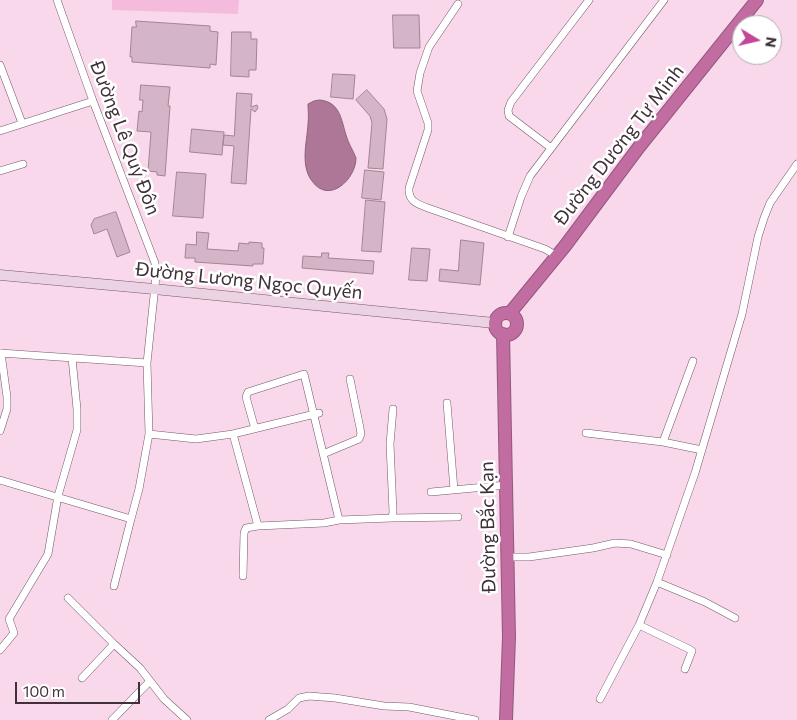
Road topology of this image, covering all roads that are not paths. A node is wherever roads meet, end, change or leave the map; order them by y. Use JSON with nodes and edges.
{"nodes":[{"id":1,"x":57,"y":0,"type":"edge"},
{"id":2,"x":588,"y":0,"type":"edge"},
{"id":3,"x":664,"y":0,"type":"edge"},
{"id":4,"x":757,"y":0,"type":"edge"},
{"id":5,"x":458,"y":4,"type":"dead end"},
{"id":6,"x":0,"y":65,"type":"edge"},
{"id":7,"x":93,"y":101,"type":"junction"},
{"id":8,"x":22,"y":123,"type":"junction"},
{"id":9,"x":0,"y":130,"type":"edge"},
{"id":10,"x":550,"y":148,"type":"junction"},
{"id":11,"x":23,"y":164,"type":"dead end"},
{"id":12,"x":797,"y":164,"type":"edge"},
{"id":13,"x":0,"y":171,"type":"edge"},
{"id":14,"x":508,"y":237,"type":"junction"},
{"id":15,"x":557,"y":256,"type":"junction"},
{"id":16,"x":0,"y":275,"type":"edge"},
{"id":17,"x":277,"y":284,"type":"dead end"},
{"id":18,"x":154,"y":289,"type":"junction"},
{"id":19,"x":276,"y":301,"type":"junction"},
{"id":20,"x":510,"y":313,"type":"junction"},
{"id":21,"x":494,"y":323,"type":"junction"},
{"id":22,"x":503,"y":334,"type":"junction"},
{"id":23,"x":0,"y":353,"type":"edge"},
{"id":24,"x":72,"y":358,"type":"junction"},
{"id":25,"x":693,"y":361,"type":"dead end"},
{"id":26,"x":147,"y":363,"type":"junction"},
{"id":27,"x":350,"y":379,"type":"dead end"},
{"id":28,"x":447,"y":403,"type":"dead end"},
{"id":29,"x":393,"y":409,"type":"dead end"},
{"id":30,"x":316,"y":414,"type":"junction"},
{"id":31,"x":255,"y":429,"type":"junction"},
{"id":32,"x":0,"y":432,"type":"edge"},
{"id":33,"x":586,"y":433,"type":"dead end"},
{"id":34,"x":149,"y":434,"type":"junction"},
{"id":35,"x":233,"y":434,"type":"junction"},
{"id":36,"x":663,"y":442,"type":"junction"},
{"id":37,"x":702,"y":450,"type":"junction"},
{"id":38,"x":323,"y":454,"type":"junction"},
{"id":39,"x":0,"y":480,"type":"edge"},
{"id":40,"x":507,"y":484,"type":"junction"},
{"id":41,"x":454,"y":490,"type":"junction"},
{"id":42,"x":431,"y":492,"type":"dead end"},
{"id":43,"x":58,"y":496,"type":"junction"},
{"id":44,"x":458,"y":517,"type":"dead end"},
{"id":45,"x":392,"y":518,"type":"junction"},
{"id":46,"x":131,"y":519,"type":"junction"},
{"id":47,"x":339,"y":520,"type":"junction"},
{"id":48,"x":258,"y":526,"type":"junction"},
{"id":49,"x":666,"y":555,"type":"junction"},
{"id":50,"x":508,"y":557,"type":"junction"},
{"id":51,"x":243,"y":576,"type":"dead end"},
{"id":52,"x":657,"y":582,"type":"junction"},
{"id":53,"x":114,"y":586,"type":"dead end"},
{"id":54,"x":68,"y":598,"type":"dead end"},
{"id":55,"x":735,"y":618,"type":"dead end"},
{"id":56,"x":639,"y":624,"type":"junction"},
{"id":57,"x":114,"y":644,"type":"junction"},
{"id":58,"x":0,"y":650,"type":"edge"},
{"id":59,"x":685,"y":669,"type":"dead end"},
{"id":60,"x":82,"y":678,"type":"dead end"},
{"id":61,"x":150,"y":681,"type":"junction"},
{"id":62,"x":600,"y":699,"type":"dead end"},
{"id":63,"x":112,"y":720,"type":"edge"},
{"id":64,"x":187,"y":720,"type":"edge"},
{"id":65,"x":269,"y":720,"type":"edge"},
{"id":66,"x":475,"y":720,"type":"edge"},
{"id":67,"x":506,"y":720,"type":"edge"}],
"edges":[{"from":1,"to":7,"type":"street","name":"Đường Lê Quý Đôn"},
{"from":2,"to":10,"type":"street"},
{"from":3,"to":10,"type":"street"},
{"from":4,"to":15,"type":"highway","name":"Đường Dương Tự Minh"},
{"from":5,"to":14,"type":"street"},
{"from":6,"to":8,"type":"street"},
{"from":7,"to":8,"type":"street"},
{"from":7,"to":18,"type":"street","name":"Đường Lê Quý Đôn"},
{"from":8,"to":9,"type":"street"},
{"from":10,"to":14,"type":"street"},
{"from":11,"to":13,"type":"street"},
{"from":12,"to":37,"type":"street"},
{"from":14,"to":15,"type":"street"},
{"from":15,"to":20,"type":"highway","name":"Đường Dương Tự Minh"},
{"from":16,"to":18,"type":"main road","name":"Đường Lương Ngọc Quyến"},
{"from":17,"to":19,"type":"street"},
{"from":18,"to":19,"type":"main road","name":"Đường Lương Ngọc Quyến"},
{"from":18,"to":26,"type":"street","name":"Đường Lê Quý Đôn"},
{"from":19,"to":21,"type":"main road","name":"Đường Lương Ngọc Quyến"},
{"from":20,"to":21,"type":"highway"},
{"from":20,"to":22,"type":"highway"},
{"from":21,"to":22,"type":"highway"},
{"from":22,"to":40,"type":"highway","name":"Đường Bắc Kạn"},
{"from":23,"to":24,"type":"street"},
{"from":23,"to":32,"type":"street"},
{"from":24,"to":26,"type":"street"},
{"from":24,"to":43,"type":"street"},
{"from":25,"to":36,"type":"street"},
{"from":26,"to":34,"type":"street","name":"Đường Lê Quý Đôn"},
{"from":27,"to":38,"type":"street"},
{"from":28,"to":41,"type":"street"},
{"from":29,"to":45,"type":"street"},
{"from":30,"to":31,"type":"street"},
{"from":30,"to":31,"type":"street"},
{"from":30,"to":38,"type":"street"},
{"from":31,"to":35,"type":"street"},
{"from":33,"to":36,"type":"street"},
{"from":34,"to":35,"type":"street"},
{"from":34,"to":46,"type":"street","name":"Đường Lê Quý Đôn"},
{"from":35,"to":48,"type":"street"},
{"from":36,"to":37,"type":"street"},
{"from":37,"to":49,"type":"street"},
{"from":38,"to":47,"type":"street"},
{"from":39,"to":43,"type":"street"},
{"from":40,"to":41,"type":"street"},
{"from":40,"to":50,"type":"highway","name":"Đường Bắc Kạn"},
{"from":41,"to":42,"type":"street"},
{"from":43,"to":46,"type":"street"},
{"from":43,"to":58,"type":"street"},
{"from":44,"to":45,"type":"street"},
{"from":45,"to":47,"type":"street"},
{"from":46,"to":53,"type":"street","name":"Đường Lê Quý Đôn"},
{"from":47,"to":48,"type":"street"},
{"from":48,"to":51,"type":"street"},
{"from":49,"to":50,"type":"street"},
{"from":49,"to":52,"type":"street"},
{"from":50,"to":67,"type":"highway","name":"Đường Bắc Kạn"},
{"from":52,"to":55,"type":"street"},
{"from":52,"to":56,"type":"street"},
{"from":54,"to":57,"type":"street"},
{"from":56,"to":59,"type":"street"},
{"from":56,"to":62,"type":"street"},
{"from":57,"to":60,"type":"street"},
{"from":57,"to":61,"type":"street"},
{"from":61,"to":63,"type":"street"},
{"from":61,"to":64,"type":"street"},
{"from":65,"to":66,"type":"street"}]}
